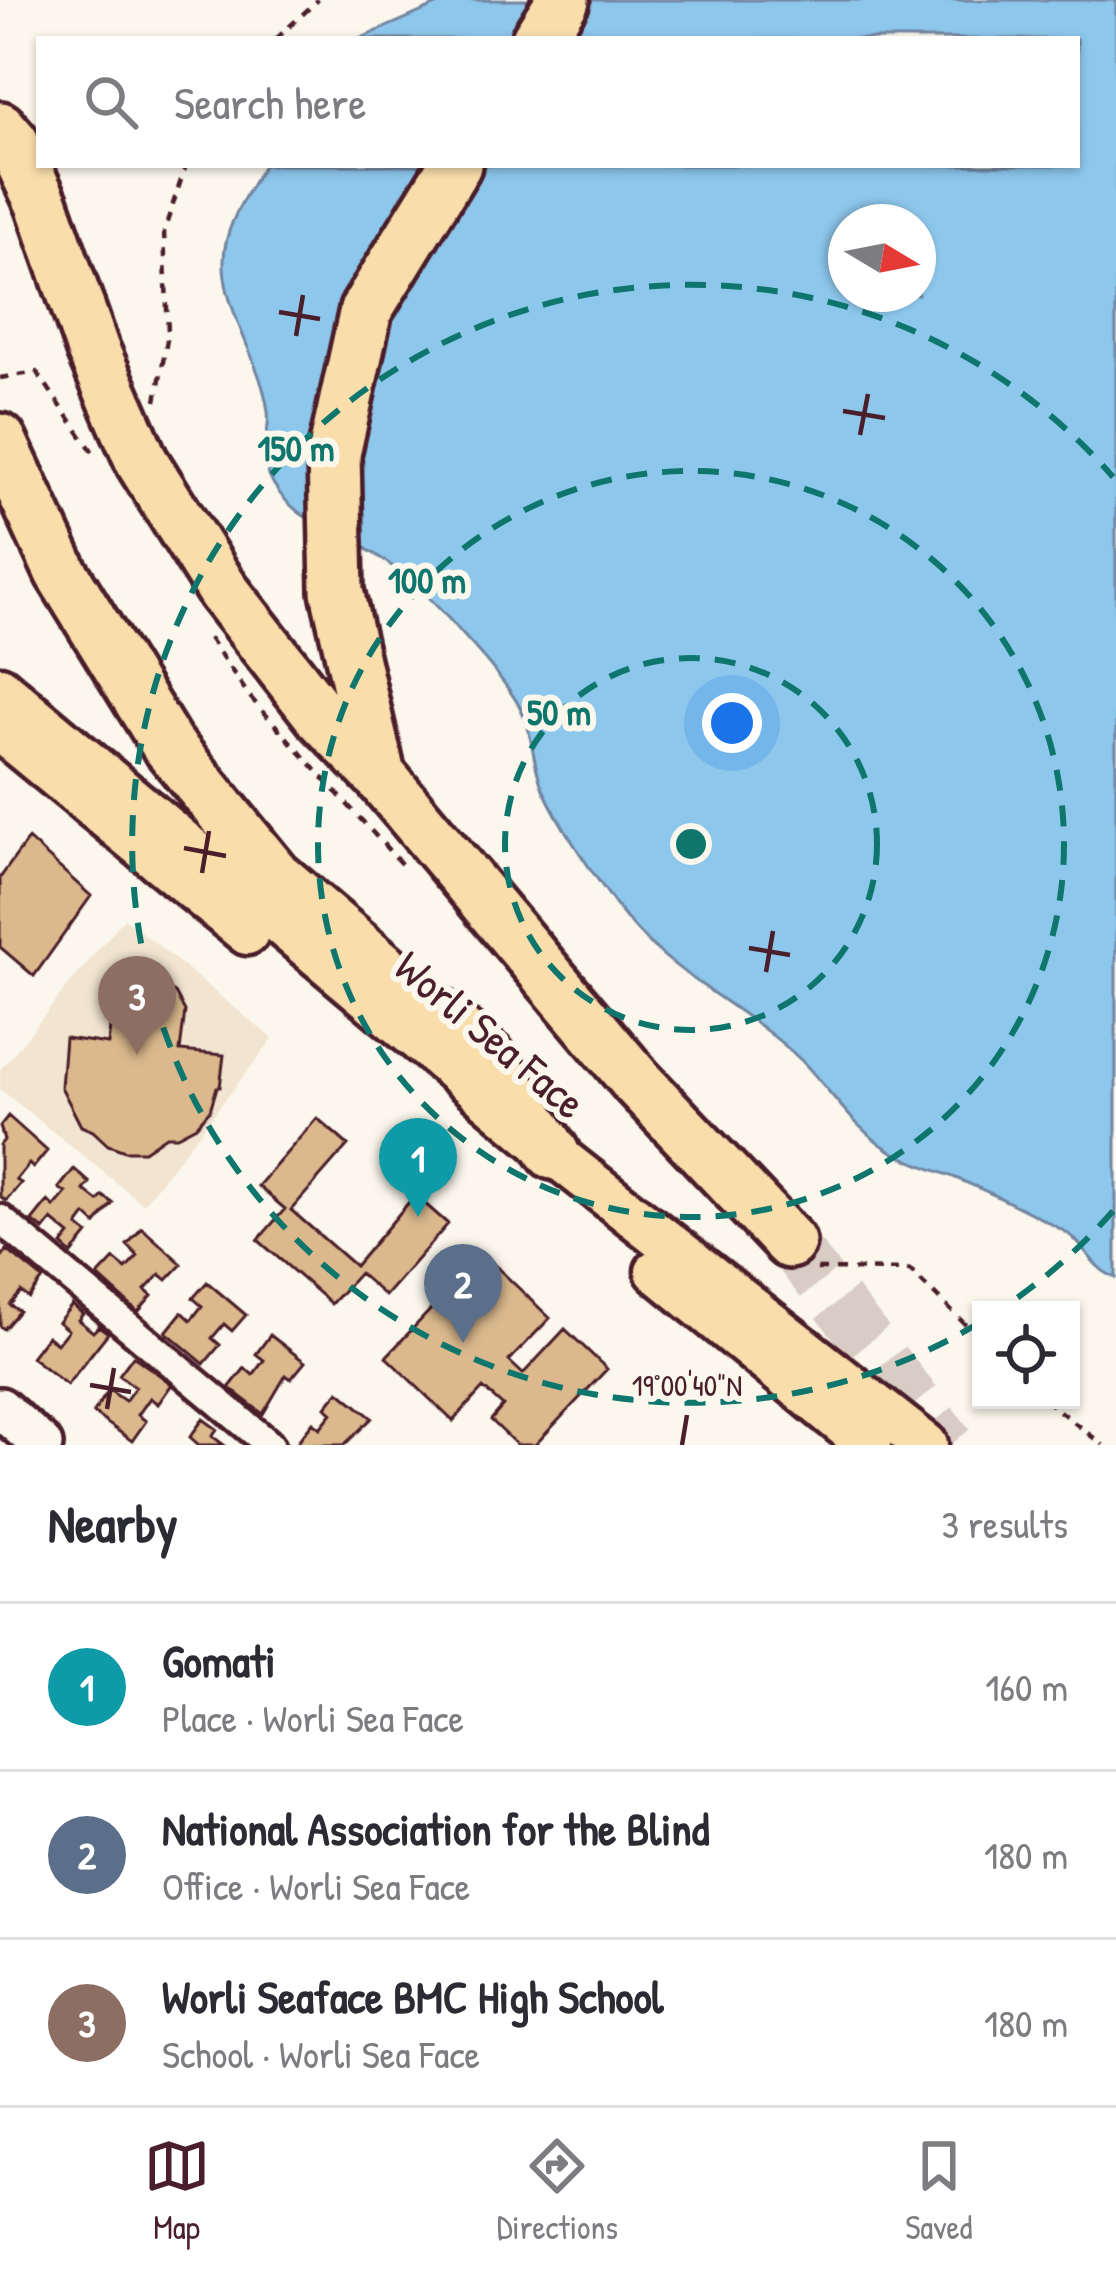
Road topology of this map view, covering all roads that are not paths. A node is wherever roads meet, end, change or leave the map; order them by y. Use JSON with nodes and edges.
{"nodes":[{"id":1,"x":563,"y":0,"type":"edge"},
{"id":2,"x":540,"y":36,"type":"edge"},
{"id":3,"x":0,"y":128,"type":"edge"},
{"id":4,"x":453,"y":168,"type":"edge"},
{"id":5,"x":0,"y":440,"type":"edge"},
{"id":6,"x":0,"y":688,"type":"edge"},
{"id":7,"x":0,"y":730,"type":"edge"},
{"id":8,"x":380,"y":775,"type":"junction"},
{"id":9,"x":553,"y":1153,"type":"junction"},
{"id":10,"x":0,"y":1219,"type":"edge"},
{"id":11,"x":789,"y":1242,"type":"tunnel mouth"},
{"id":12,"x":0,"y":1408,"type":"edge"},
{"id":13,"x":42,"y":1445,"type":"edge"},
{"id":14,"x":270,"y":1445,"type":"edge"},
{"id":15,"x":869,"y":1445,"type":"edge"},
{"id":16,"x":926,"y":1445,"type":"edge"}],
"edges":[{"from":1,"to":2,"type":"highway"},
{"from":3,"to":8,"type":"highway"},
{"from":4,"to":8,"type":"highway"},
{"from":5,"to":9,"type":"highway"},
{"from":6,"to":9,"type":"main road","name":"Worli Sea Face"},
{"from":7,"to":15,"type":"main road","name":"Worli Sea Face"},
{"from":8,"to":11,"type":"highway"},
{"from":9,"to":16,"type":"main road","name":"Worli Sea Face"},
{"from":10,"to":14,"type":"street"},
{"from":12,"to":13,"type":"street"}]}
